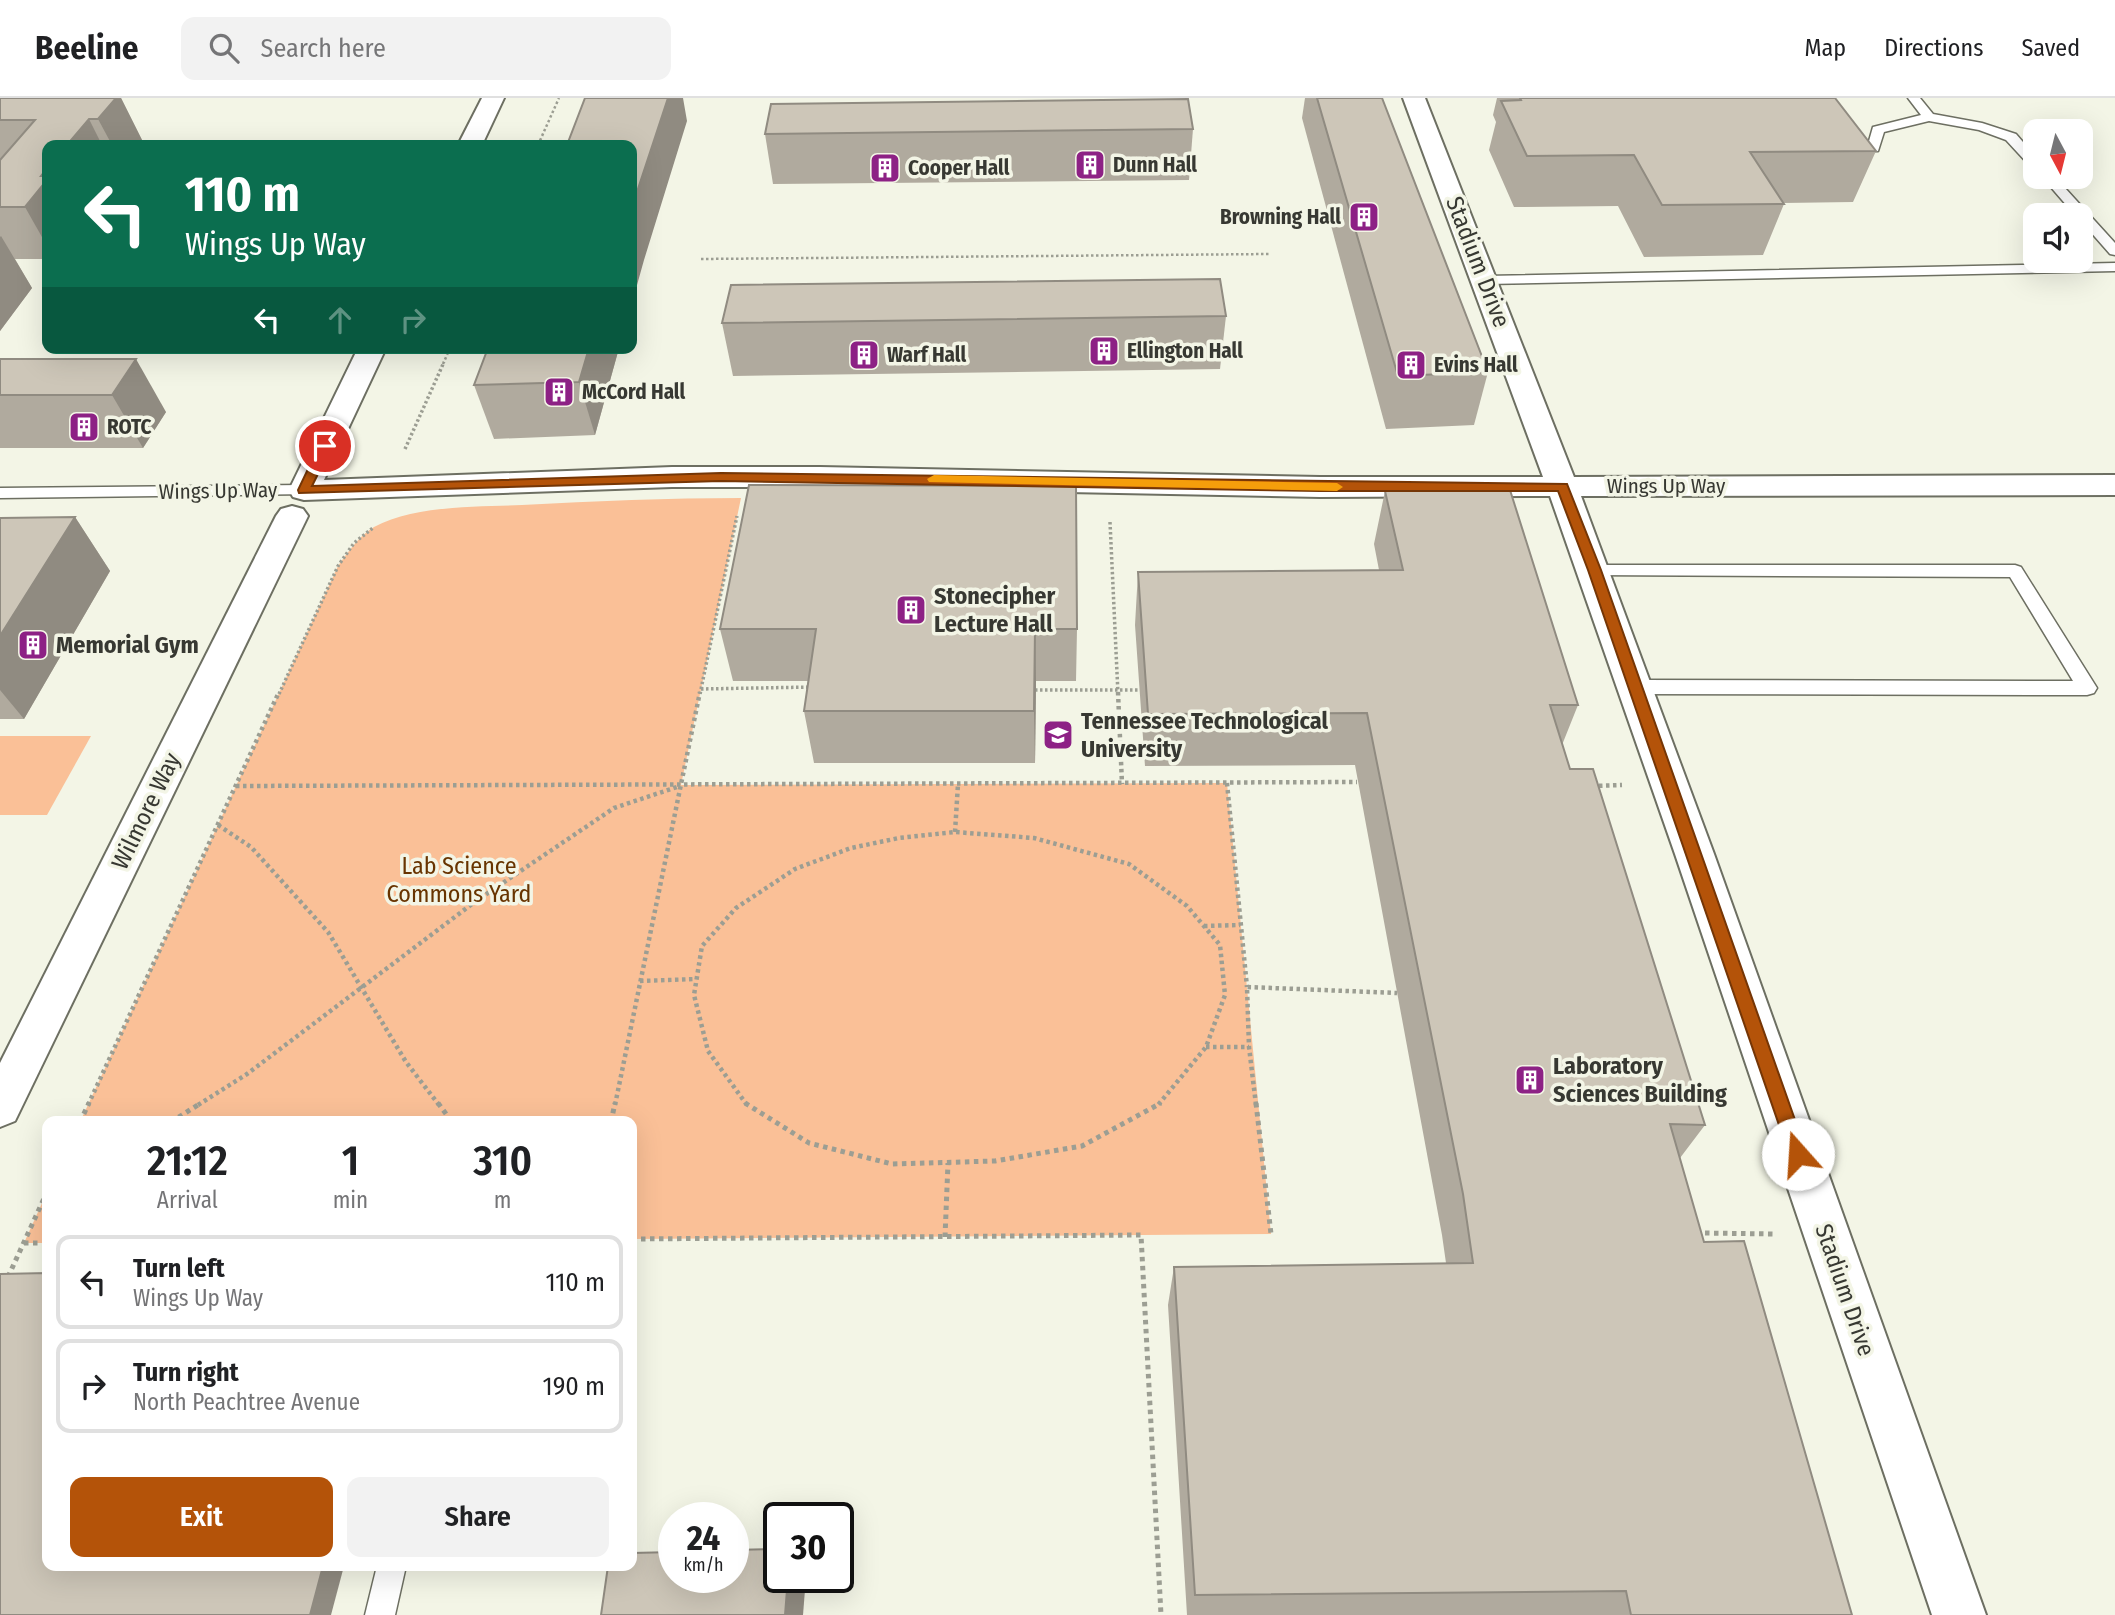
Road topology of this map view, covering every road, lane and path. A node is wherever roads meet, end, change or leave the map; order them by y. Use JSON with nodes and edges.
{"nodes":[{"id":1,"x":493,"y":98,"type":"edge"},
{"id":2,"x":559,"y":98,"type":"edge"},
{"id":3,"x":1414,"y":98,"type":"edge"},
{"id":4,"x":1914,"y":98,"type":"edge"},
{"id":5,"x":1929,"y":117,"type":"junction"},
{"id":6,"x":472,"y":140,"type":"edge"},
{"id":7,"x":540,"y":140,"type":"edge"},
{"id":8,"x":1873,"y":149,"type":"edge"},
{"id":9,"x":2023,"y":150,"type":"edge"},
{"id":10,"x":2059,"y":189,"type":"edge"},
{"id":11,"x":2115,"y":251,"type":"edge"},
{"id":12,"x":1269,"y":254,"type":"dead end"},
{"id":13,"x":701,"y":259,"type":"dead end"},
{"id":14,"x":2115,"y":268,"type":"edge"},
{"id":15,"x":1486,"y":280,"type":"junction"},
{"id":16,"x":369,"y":354,"type":"edge"},
{"id":17,"x":447,"y":354,"type":"edge"},
{"id":18,"x":402,"y":457,"type":"dead end"},
{"id":19,"x":2115,"y":485,"type":"edge"},
{"id":20,"x":1563,"y":487,"type":"junction"},
{"id":21,"x":0,"y":492,"type":"edge"},
{"id":22,"x":298,"y":503,"type":"junction"},
{"id":23,"x":738,"y":510,"type":"dead end"},
{"id":24,"x":1110,"y":512,"type":"dead end"},
{"id":25,"x":374,"y":527,"type":"dead end"},
{"id":26,"x":1595,"y":570,"type":"junction"},
{"id":27,"x":824,"y":687,"type":"edge"},
{"id":28,"x":1635,"y":687,"type":"junction"},
{"id":29,"x":701,"y":689,"type":"junction"},
{"id":30,"x":1035,"y":690,"type":"edge"},
{"id":31,"x":1118,"y":690,"type":"junction"},
{"id":32,"x":1139,"y":691,"type":"edge"},
{"id":33,"x":1357,"y":782,"type":"dead end"},
{"id":34,"x":1227,"y":783,"type":"junction"},
{"id":35,"x":958,"y":784,"type":"junction"},
{"id":36,"x":1122,"y":784,"type":"junction"},
{"id":37,"x":681,"y":785,"type":"junction"},
{"id":38,"x":1633,"y":785,"type":"dead end"},
{"id":39,"x":236,"y":786,"type":"junction"},
{"id":40,"x":1588,"y":786,"type":"edge"},
{"id":41,"x":218,"y":825,"type":"junction"},
{"id":42,"x":955,"y":832,"type":"junction"},
{"id":43,"x":1240,"y":925,"type":"junction"},
{"id":44,"x":1204,"y":926,"type":"junction"},
{"id":45,"x":696,"y":979,"type":"junction"},
{"id":46,"x":640,"y":981,"type":"junction"},
{"id":47,"x":1247,"y":987,"type":"junction"},
{"id":48,"x":360,"y":988,"type":"junction"},
{"id":49,"x":1396,"y":993,"type":"dead end"},
{"id":50,"x":1250,"y":1047,"type":"junction"},
{"id":51,"x":1206,"y":1048,"type":"junction"},
{"id":52,"x":0,"y":1107,"type":"edge"},
{"id":53,"x":83,"y":1116,"type":"edge"},
{"id":54,"x":180,"y":1116,"type":"edge"},
{"id":55,"x":447,"y":1116,"type":"edge"},
{"id":56,"x":612,"y":1116,"type":"edge"},
{"id":57,"x":948,"y":1163,"type":"junction"},
{"id":58,"x":42,"y":1203,"type":"edge"},
{"id":59,"x":1705,"y":1233,"type":"edge"},
{"id":60,"x":1271,"y":1234,"type":"dead end"},
{"id":61,"x":1781,"y":1234,"type":"dead end"},
{"id":62,"x":946,"y":1237,"type":"junction"},
{"id":63,"x":637,"y":1239,"type":"edge"},
{"id":64,"x":24,"y":1243,"type":"junction"},
{"id":65,"x":42,"y":1243,"type":"edge"},
{"id":66,"x":5,"y":1284,"type":"edge"},
{"id":67,"x":391,"y":1571,"type":"edge"},
{"id":68,"x":380,"y":1615,"type":"edge"},
{"id":69,"x":1161,"y":1615,"type":"edge"},
{"id":70,"x":1959,"y":1615,"type":"edge"}],
"edges":[{"from":1,"to":6,"type":"street"},
{"from":2,"to":7,"type":"path"},
{"from":3,"to":15,"type":"street","name":"Stadium Drive"},
{"from":4,"to":5,"type":"lane"},
{"from":5,"to":8,"type":"lane"},
{"from":5,"to":9,"type":"lane"},
{"from":10,"to":11,"type":"lane"},
{"from":12,"to":13,"type":"path"},
{"from":14,"to":15,"type":"lane"},
{"from":15,"to":20,"type":"street","name":"Stadium Drive"},
{"from":16,"to":22,"type":"street","name":"Wilmore Way"},
{"from":17,"to":18,"type":"path"},
{"from":19,"to":20,"type":"street","name":"Wings Up Way"},
{"from":20,"to":22,"type":"street","name":"Wings Up Way"},
{"from":20,"to":26,"type":"street","name":"Stadium Drive"},
{"from":21,"to":22,"type":"lane","name":"Wings Up Way"},
{"from":22,"to":52,"type":"street","name":"Wilmore Way"},
{"from":23,"to":29,"type":"path"},
{"from":24,"to":31,"type":"path"},
{"from":25,"to":39,"type":"path"},
{"from":26,"to":28,"type":"street","name":"Stadium Drive"},
{"from":26,"to":28,"type":"lane"},
{"from":27,"to":29,"type":"path"},
{"from":28,"to":70,"type":"street","name":"Stadium Drive"},
{"from":29,"to":37,"type":"path"},
{"from":30,"to":31,"type":"path"},
{"from":31,"to":32,"type":"path"},
{"from":31,"to":36,"type":"path"},
{"from":33,"to":34,"type":"path"},
{"from":34,"to":36,"type":"path"},
{"from":34,"to":43,"type":"path"},
{"from":35,"to":36,"type":"path"},
{"from":35,"to":37,"type":"path"},
{"from":35,"to":42,"type":"path"},
{"from":37,"to":39,"type":"path"},
{"from":37,"to":46,"type":"path"},
{"from":37,"to":48,"type":"path"},
{"from":38,"to":40,"type":"path"},
{"from":39,"to":41,"type":"path"},
{"from":41,"to":48,"type":"path"},
{"from":41,"to":53,"type":"path"},
{"from":42,"to":44,"type":"path"},
{"from":42,"to":45,"type":"path"},
{"from":43,"to":44,"type":"path"},
{"from":43,"to":47,"type":"path"},
{"from":44,"to":51,"type":"path"},
{"from":45,"to":46,"type":"path"},
{"from":45,"to":57,"type":"path"},
{"from":46,"to":56,"type":"path"},
{"from":47,"to":49,"type":"path"},
{"from":47,"to":50,"type":"path"},
{"from":48,"to":54,"type":"path"},
{"from":48,"to":55,"type":"path"},
{"from":50,"to":51,"type":"path"},
{"from":50,"to":60,"type":"path"},
{"from":51,"to":57,"type":"path"},
{"from":57,"to":62,"type":"path"},
{"from":58,"to":64,"type":"path"},
{"from":59,"to":61,"type":"path"},
{"from":62,"to":63,"type":"path"},
{"from":62,"to":69,"type":"path"},
{"from":64,"to":65,"type":"path"},
{"from":64,"to":66,"type":"path"},
{"from":67,"to":68,"type":"lane"}]}
